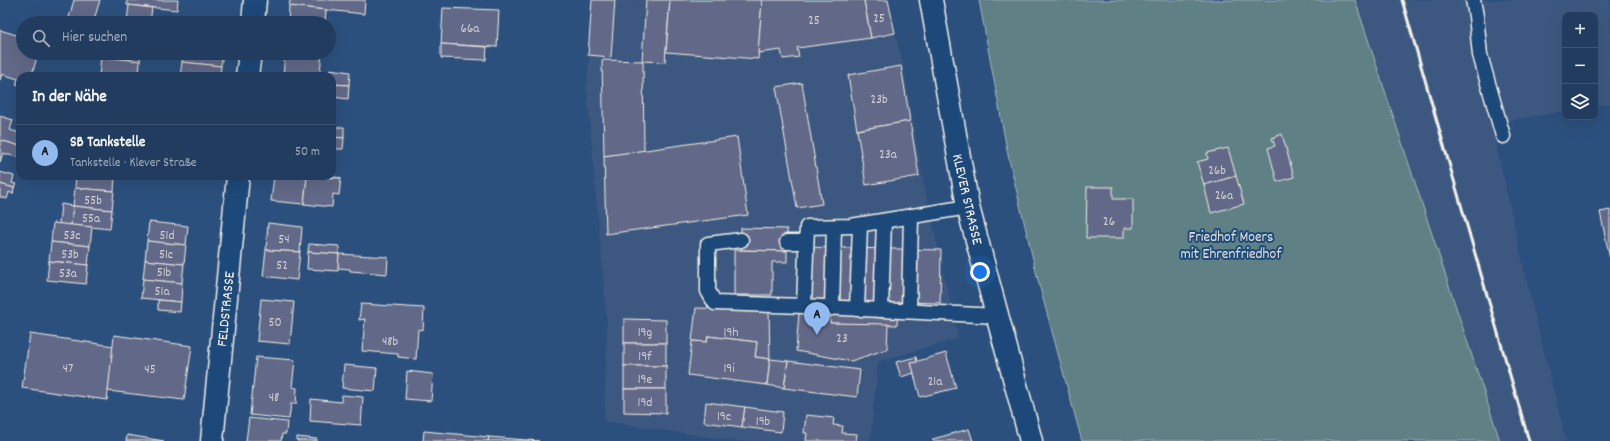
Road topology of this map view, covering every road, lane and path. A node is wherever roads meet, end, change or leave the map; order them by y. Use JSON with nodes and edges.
{"nodes":[{"id":1,"x":255,"y":0,"type":"edge"},
{"id":2,"x":930,"y":0,"type":"edge"},
{"id":3,"x":1473,"y":0,"type":"edge"},
{"id":4,"x":253,"y":16,"type":"edge"},
{"id":5,"x":249,"y":60,"type":"edge"},
{"id":6,"x":248,"y":72,"type":"edge"},
{"id":7,"x":1503,"y":136,"type":"dead end"},
{"id":8,"x":238,"y":180,"type":"edge"},
{"id":9,"x":968,"y":207,"type":"junction"},
{"id":10,"x":911,"y":216,"type":"junction"},
{"id":11,"x":884,"y":221,"type":"junction"},
{"id":12,"x":860,"y":225,"type":"junction"},
{"id":13,"x":834,"y":227,"type":"junction"},
{"id":14,"x":741,"y":240,"type":"dead end"},
{"id":15,"x":787,"y":242,"type":"dead end"},
{"id":16,"x":806,"y":242,"type":"junction"},
{"id":17,"x":804,"y":306,"type":"junction"},
{"id":18,"x":832,"y":308,"type":"junction"},
{"id":19,"x":858,"y":309,"type":"junction"},
{"id":20,"x":881,"y":310,"type":"junction"},
{"id":21,"x":909,"y":311,"type":"junction"},
{"id":22,"x":997,"y":316,"type":"junction"},
{"id":23,"x":212,"y":441,"type":"edge"},
{"id":24,"x":1031,"y":441,"type":"edge"}],
"edges":[{"from":1,"to":4,"type":"main road"},
{"from":2,"to":9,"type":"main road","name":"KLEVER STRASSE"},
{"from":3,"to":7,"type":"lane"},
{"from":5,"to":6,"type":"main road"},
{"from":8,"to":23,"type":"main road","name":"FELDSTRASSE"},
{"from":9,"to":10,"type":"lane"},
{"from":9,"to":22,"type":"main road","name":"KLEVER STRASSE"},
{"from":10,"to":11,"type":"lane"},
{"from":10,"to":21,"type":"lane"},
{"from":11,"to":12,"type":"lane"},
{"from":11,"to":20,"type":"lane"},
{"from":12,"to":13,"type":"lane"},
{"from":12,"to":19,"type":"lane"},
{"from":13,"to":16,"type":"lane"},
{"from":13,"to":18,"type":"lane"},
{"from":14,"to":17,"type":"lane"},
{"from":15,"to":16,"type":"lane"},
{"from":16,"to":17,"type":"lane"},
{"from":17,"to":18,"type":"lane"},
{"from":18,"to":19,"type":"lane"},
{"from":19,"to":20,"type":"lane"},
{"from":20,"to":21,"type":"lane"},
{"from":21,"to":22,"type":"lane"},
{"from":22,"to":24,"type":"main road","name":"KLEVER STRASSE"}]}
